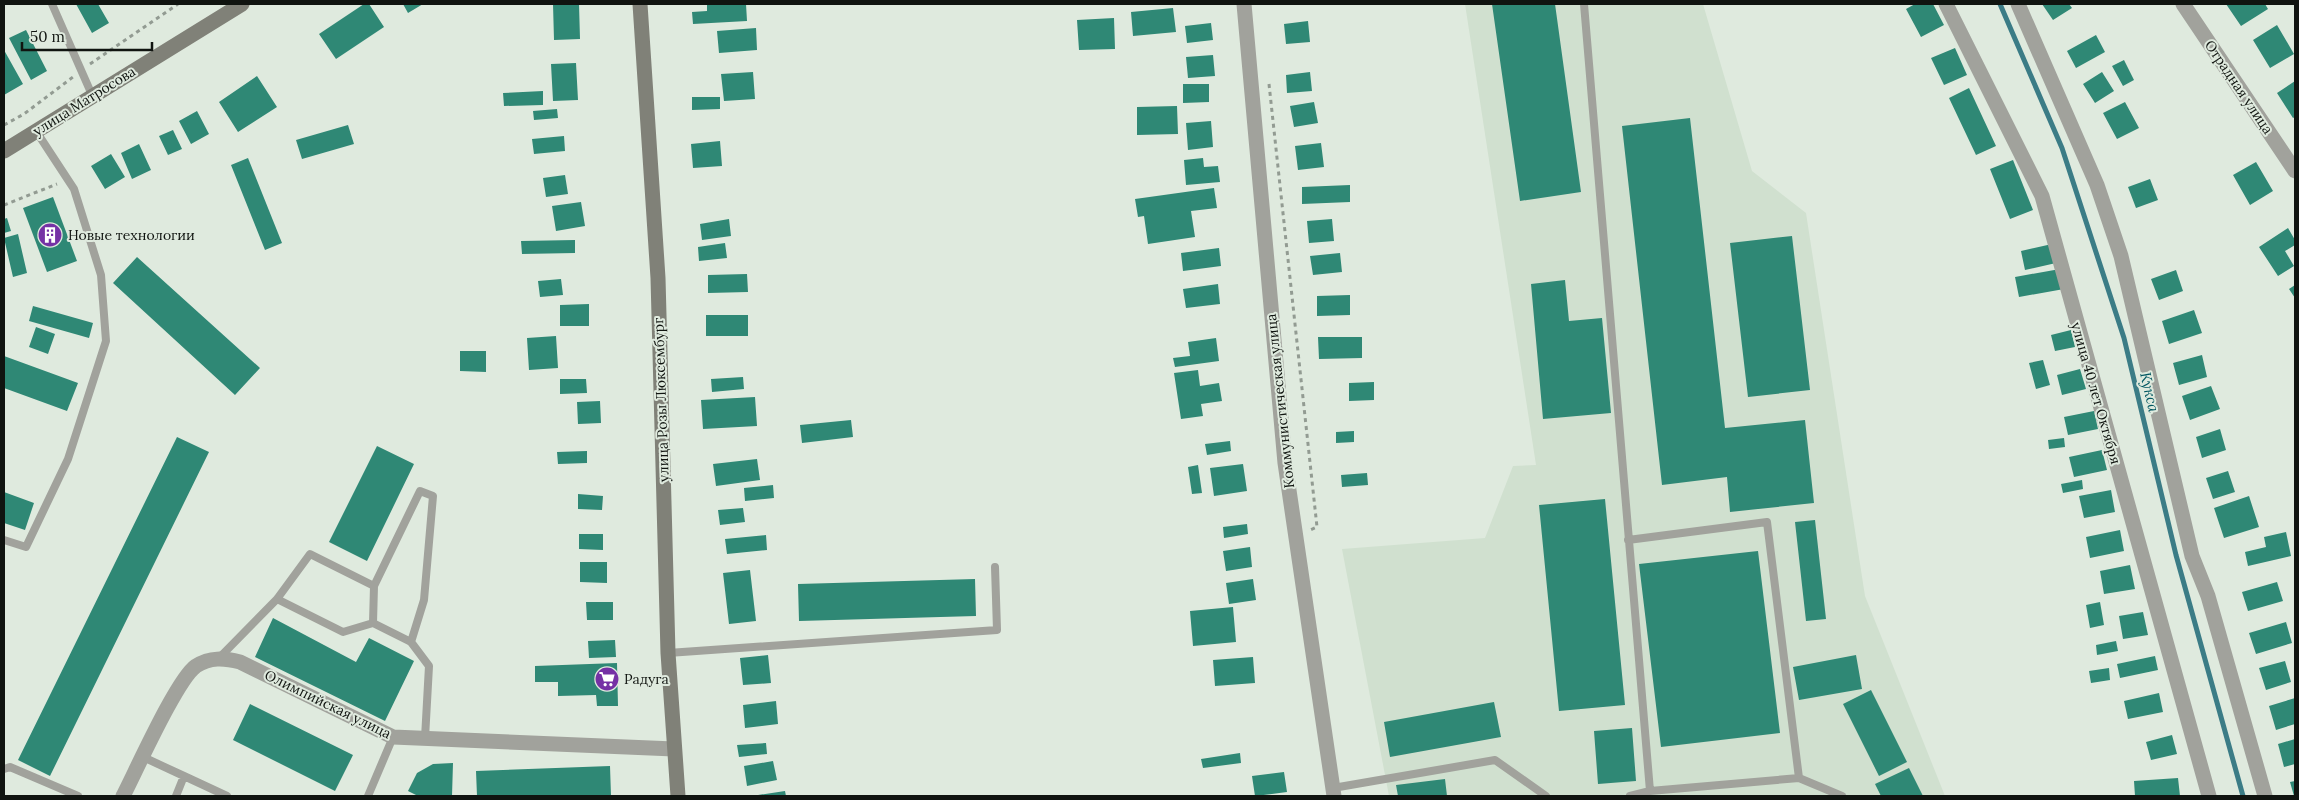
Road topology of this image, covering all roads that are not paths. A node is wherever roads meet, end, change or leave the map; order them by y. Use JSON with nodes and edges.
{"nodes":[{"id":1,"x":52,"y":4,"type":"edge"},
{"id":2,"x":242,"y":4,"type":"edge"},
{"id":3,"x":640,"y":4,"type":"edge"},
{"id":4,"x":1244,"y":4,"type":"edge"},
{"id":5,"x":1584,"y":4,"type":"edge"},
{"id":6,"x":1946,"y":4,"type":"edge"},
{"id":7,"x":2018,"y":4,"type":"edge"},
{"id":8,"x":2183,"y":4,"type":"edge"},
{"id":9,"x":92,"y":95,"type":"junction"},
{"id":10,"x":36,"y":131,"type":"junction"},
{"id":11,"x":4,"y":151,"type":"edge"},
{"id":12,"x":2295,"y":171,"type":"edge"},
{"id":13,"x":4,"y":540,"type":"edge"},
{"id":14,"x":1628,"y":540,"type":"junction"},
{"id":15,"x":994,"y":567,"type":"dead end"},
{"id":16,"x":374,"y":586,"type":"junction"},
{"id":17,"x":277,"y":598,"type":"junction"},
{"id":18,"x":373,"y":623,"type":"junction"},
{"id":19,"x":411,"y":642,"type":"junction"},
{"id":20,"x":668,"y":653,"type":"junction"},
{"id":21,"x":220,"y":657,"type":"junction"},
{"id":22,"x":393,"y":737,"type":"junction"},
{"id":23,"x":426,"y":738,"type":"junction"},
{"id":24,"x":674,"y":749,"type":"junction"},
{"id":25,"x":143,"y":757,"type":"junction"},
{"id":26,"x":4,"y":769,"type":"edge"},
{"id":27,"x":184,"y":776,"type":"junction"},
{"id":28,"x":1799,"y":778,"type":"junction"},
{"id":29,"x":1650,"y":791,"type":"junction"},
{"id":30,"x":1334,"y":792,"type":"edge"},
{"id":31,"x":78,"y":796,"type":"edge"},
{"id":32,"x":123,"y":796,"type":"edge"},
{"id":33,"x":176,"y":796,"type":"edge"},
{"id":34,"x":227,"y":796,"type":"edge"},
{"id":35,"x":368,"y":796,"type":"edge"},
{"id":36,"x":678,"y":796,"type":"edge"},
{"id":37,"x":1546,"y":796,"type":"edge"},
{"id":38,"x":1630,"y":796,"type":"edge"},
{"id":39,"x":1842,"y":796,"type":"edge"},
{"id":40,"x":2209,"y":796,"type":"edge"},
{"id":41,"x":2265,"y":796,"type":"edge"}],
"edges":[{"from":1,"to":9,"type":"lane"},
{"from":2,"to":9,"type":"street","name":"улица Матросова"},
{"from":3,"to":20,"type":"street","name":"улица Розы Люксембург"},
{"from":4,"to":30,"type":"street","name":"Коммунистическая улица"},
{"from":5,"to":14,"type":"lane"},
{"from":6,"to":40,"type":"street","name":"улица 40 лет Октября"},
{"from":7,"to":41,"type":"street"},
{"from":8,"to":12,"type":"street","name":"Отрадная улица"},
{"from":9,"to":10,"type":"street","name":"улица Матросова"},
{"from":10,"to":11,"type":"street","name":"улица Матросова"},
{"from":10,"to":13,"type":"lane"},
{"from":14,"to":28,"type":"lane"},
{"from":14,"to":29,"type":"lane"},
{"from":15,"to":20,"type":"lane"},
{"from":16,"to":17,"type":"lane"},
{"from":16,"to":18,"type":"lane"},
{"from":16,"to":19,"type":"lane"},
{"from":17,"to":18,"type":"lane"},
{"from":17,"to":21,"type":"lane"},
{"from":18,"to":19,"type":"lane"},
{"from":19,"to":23,"type":"lane"},
{"from":20,"to":24,"type":"street","name":"улица Розы Люксембург"},
{"from":21,"to":22,"type":"street","name":"Олимпийская улица"},
{"from":21,"to":25,"type":"street"},
{"from":22,"to":23,"type":"street","name":"Олимпийская улица"},
{"from":22,"to":35,"type":"lane"},
{"from":23,"to":24,"type":"street","name":"Олимпийская улица"},
{"from":24,"to":36,"type":"street","name":"улица Розы Люксембург"},
{"from":25,"to":27,"type":"lane"},
{"from":25,"to":32,"type":"street"},
{"from":26,"to":31,"type":"lane"},
{"from":27,"to":33,"type":"lane"},
{"from":27,"to":34,"type":"lane"},
{"from":28,"to":29,"type":"lane"},
{"from":28,"to":39,"type":"lane"},
{"from":29,"to":38,"type":"lane"},
{"from":30,"to":37,"type":"lane"}]}
